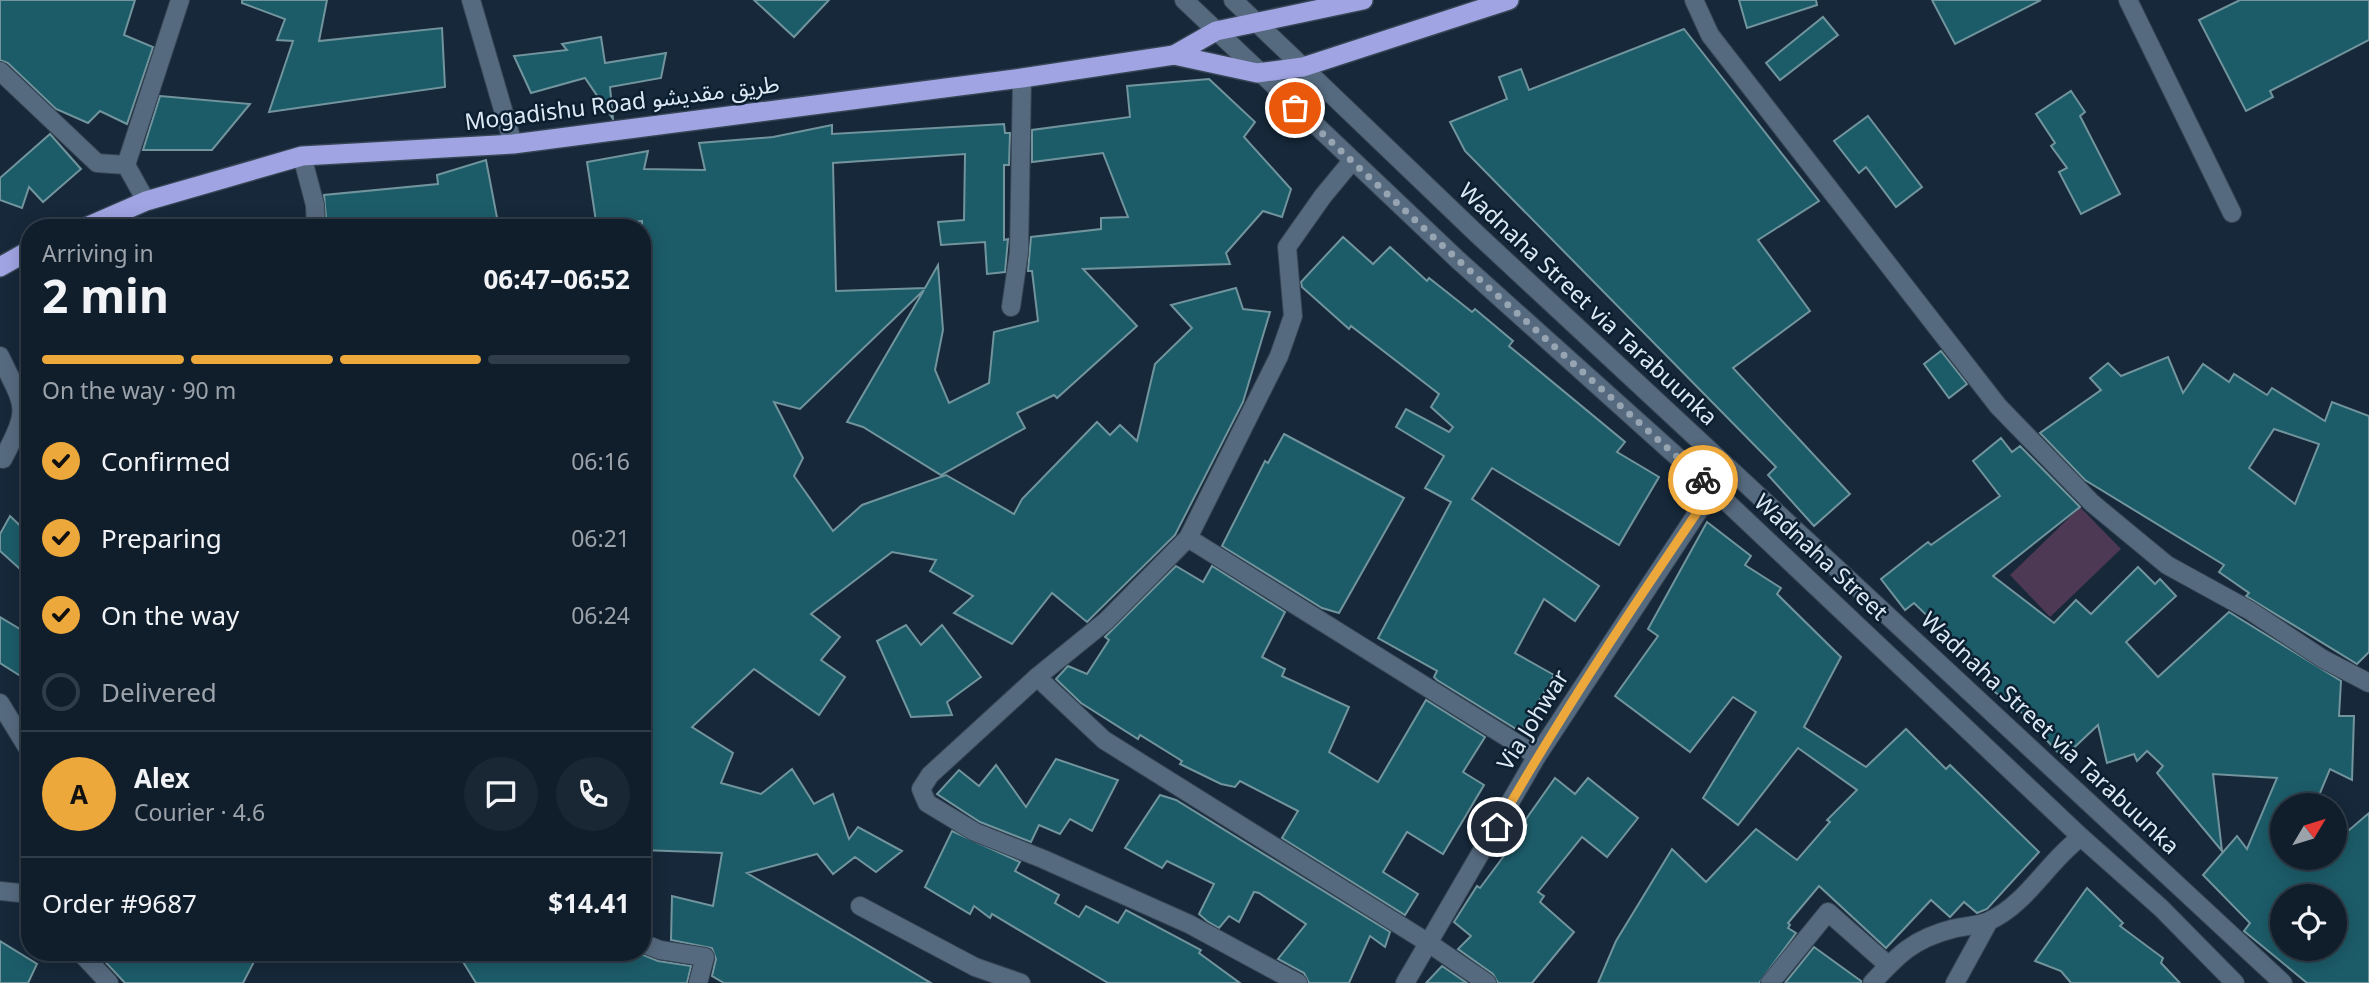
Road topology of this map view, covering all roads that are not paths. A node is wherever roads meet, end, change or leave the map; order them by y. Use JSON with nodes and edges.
{"nodes":[{"id":1,"x":180,"y":0,"type":"edge"},
{"id":2,"x":471,"y":0,"type":"edge"},
{"id":3,"x":1184,"y":0,"type":"edge"},
{"id":4,"x":1233,"y":0,"type":"edge"},
{"id":5,"x":1363,"y":0,"type":"edge"},
{"id":6,"x":1509,"y":0,"type":"edge"},
{"id":7,"x":1694,"y":0,"type":"edge"},
{"id":8,"x":2128,"y":0,"type":"edge"},
{"id":9,"x":1257,"y":21,"type":"junction"},
{"id":10,"x":1216,"y":31,"type":"junction"},
{"id":11,"x":1174,"y":55,"type":"junction"},
{"id":12,"x":1303,"y":67,"type":"junction"},
{"id":13,"x":0,"y":71,"type":"edge"},
{"id":14,"x":1257,"y":73,"type":"junction"},
{"id":15,"x":1022,"y":78,"type":"junction"},
{"id":16,"x":513,"y":144,"type":"junction"},
{"id":17,"x":302,"y":156,"type":"junction"},
{"id":18,"x":1352,"y":161,"type":"junction"},
{"id":19,"x":126,"y":165,"type":"junction"},
{"id":20,"x":146,"y":201,"type":"junction"},
{"id":21,"x":2232,"y":213,"type":"dead end"},
{"id":22,"x":105,"y":219,"type":"edge"},
{"id":23,"x":316,"y":219,"type":"edge"},
{"id":24,"x":1478,"y":235,"type":"junction"},
{"id":25,"x":21,"y":255,"type":"edge"},
{"id":26,"x":1458,"y":260,"type":"junction"},
{"id":27,"x":0,"y":267,"type":"edge"},
{"id":28,"x":1011,"y":307,"type":"dead end"},
{"id":29,"x":0,"y":356,"type":"edge"},
{"id":30,"x":21,"y":400,"type":"edge"},
{"id":31,"x":21,"y":424,"type":"edge"},
{"id":32,"x":3,"y":459,"type":"dead end"},
{"id":33,"x":1713,"y":489,"type":"junction"},
{"id":34,"x":1188,"y":538,"type":"junction"},
{"id":35,"x":1037,"y":677,"type":"junction"},
{"id":36,"x":2369,"y":683,"type":"edge"},
{"id":37,"x":0,"y":703,"type":"edge"},
{"id":38,"x":21,"y":737,"type":"edge"},
{"id":39,"x":1537,"y":756,"type":"junction"},
{"id":40,"x":2081,"y":837,"type":"junction"},
{"id":41,"x":2150,"y":860,"type":"junction"},
{"id":42,"x":2129,"y":880,"type":"junction"},
{"id":43,"x":0,"y":891,"type":"edge"},
{"id":44,"x":21,"y":893,"type":"edge"},
{"id":45,"x":860,"y":906,"type":"dead end"},
{"id":46,"x":1989,"y":921,"type":"junction"},
{"id":47,"x":1430,"y":944,"type":"junction"},
{"id":48,"x":651,"y":946,"type":"edge"},
{"id":49,"x":88,"y":961,"type":"edge"},
{"id":50,"x":1888,"y":965,"type":"junction"},
{"id":51,"x":109,"y":983,"type":"edge"},
{"id":52,"x":698,"y":983,"type":"edge"},
{"id":53,"x":1021,"y":983,"type":"edge"},
{"id":54,"x":1298,"y":983,"type":"edge"},
{"id":55,"x":1405,"y":983,"type":"edge"},
{"id":56,"x":1487,"y":983,"type":"edge"},
{"id":57,"x":1770,"y":983,"type":"edge"},
{"id":58,"x":1872,"y":983,"type":"edge"},
{"id":59,"x":1955,"y":983,"type":"edge"},
{"id":60,"x":2235,"y":983,"type":"edge"},
{"id":61,"x":2283,"y":983,"type":"edge"}],
"edges":[{"from":1,"to":19,"type":"street"},
{"from":2,"to":16,"type":"street"},
{"from":3,"to":10,"type":"street","name":"Wadnaha Street"},
{"from":4,"to":9,"type":"street","name":"Wadnaha Street via Tarabuunka"},
{"from":5,"to":9,"type":"highway"},
{"from":6,"to":12,"type":"highway"},
{"from":7,"to":36,"type":"street"},
{"from":8,"to":21,"type":"street"},
{"from":9,"to":10,"type":"highway"},
{"from":9,"to":12,"type":"street","name":"Wadnaha Street via Tarabuunka"},
{"from":10,"to":11,"type":"highway"},
{"from":10,"to":14,"type":"street","name":"Wadnaha Street"},
{"from":11,"to":14,"type":"highway"},
{"from":11,"to":15,"type":"highway","name":"Mogadishu Road طريق مقديشو"},
{"from":12,"to":14,"type":"highway"},
{"from":12,"to":24,"type":"street","name":"Wadnaha Street via Tarabuunka"},
{"from":13,"to":19,"type":"street"},
{"from":14,"to":18,"type":"street","name":"Wadnaha Street"},
{"from":15,"to":16,"type":"highway","name":"Mogadishu Road طريق مقديشو"},
{"from":15,"to":28,"type":"street"},
{"from":16,"to":17,"type":"highway","name":"Mogadishu Road طريق مقديشو"},
{"from":17,"to":20,"type":"highway","name":"Mogadishu Road طريق مقديشو"},
{"from":17,"to":23,"type":"street"},
{"from":18,"to":26,"type":"street","name":"Wadnaha Street"},
{"from":18,"to":34,"type":"street"},
{"from":19,"to":20,"type":"street"},
{"from":20,"to":22,"type":"highway","name":"Mogadishu Road طريق مقديشو"},
{"from":24,"to":26,"type":"street"},
{"from":24,"to":41,"type":"street","name":"Wadnaha Street via Tarabuunka"},
{"from":25,"to":27,"type":"highway"},
{"from":26,"to":33,"type":"street","name":"Wadnaha Street"},
{"from":29,"to":30,"type":"street"},
{"from":31,"to":32,"type":"street"},
{"from":33,"to":39,"type":"street","name":"Via Johwar"},
{"from":33,"to":40,"type":"street","name":"Wadnaha Street"},
{"from":34,"to":35,"type":"street"},
{"from":34,"to":39,"type":"street"},
{"from":35,"to":47,"type":"street"},
{"from":35,"to":54,"type":"street"},
{"from":37,"to":38,"type":"street"},
{"from":39,"to":47,"type":"street","name":"Via Johwar"},
{"from":40,"to":42,"type":"street","name":"Wadnaha Street"},
{"from":40,"to":46,"type":"street"},
{"from":41,"to":42,"type":"street"},
{"from":41,"to":61,"type":"street","name":"Wadnaha Street via Tarabuunka"},
{"from":42,"to":60,"type":"street","name":"Wadnaha Street"},
{"from":43,"to":44,"type":"street"},
{"from":45,"to":53,"type":"street"},
{"from":46,"to":50,"type":"street"},
{"from":46,"to":59,"type":"street"},
{"from":47,"to":55,"type":"street","name":"Via Johwar"},
{"from":47,"to":56,"type":"street"},
{"from":48,"to":52,"type":"street"},
{"from":49,"to":51,"type":"street"},
{"from":50,"to":57,"type":"street"},
{"from":50,"to":58,"type":"street"}]}
